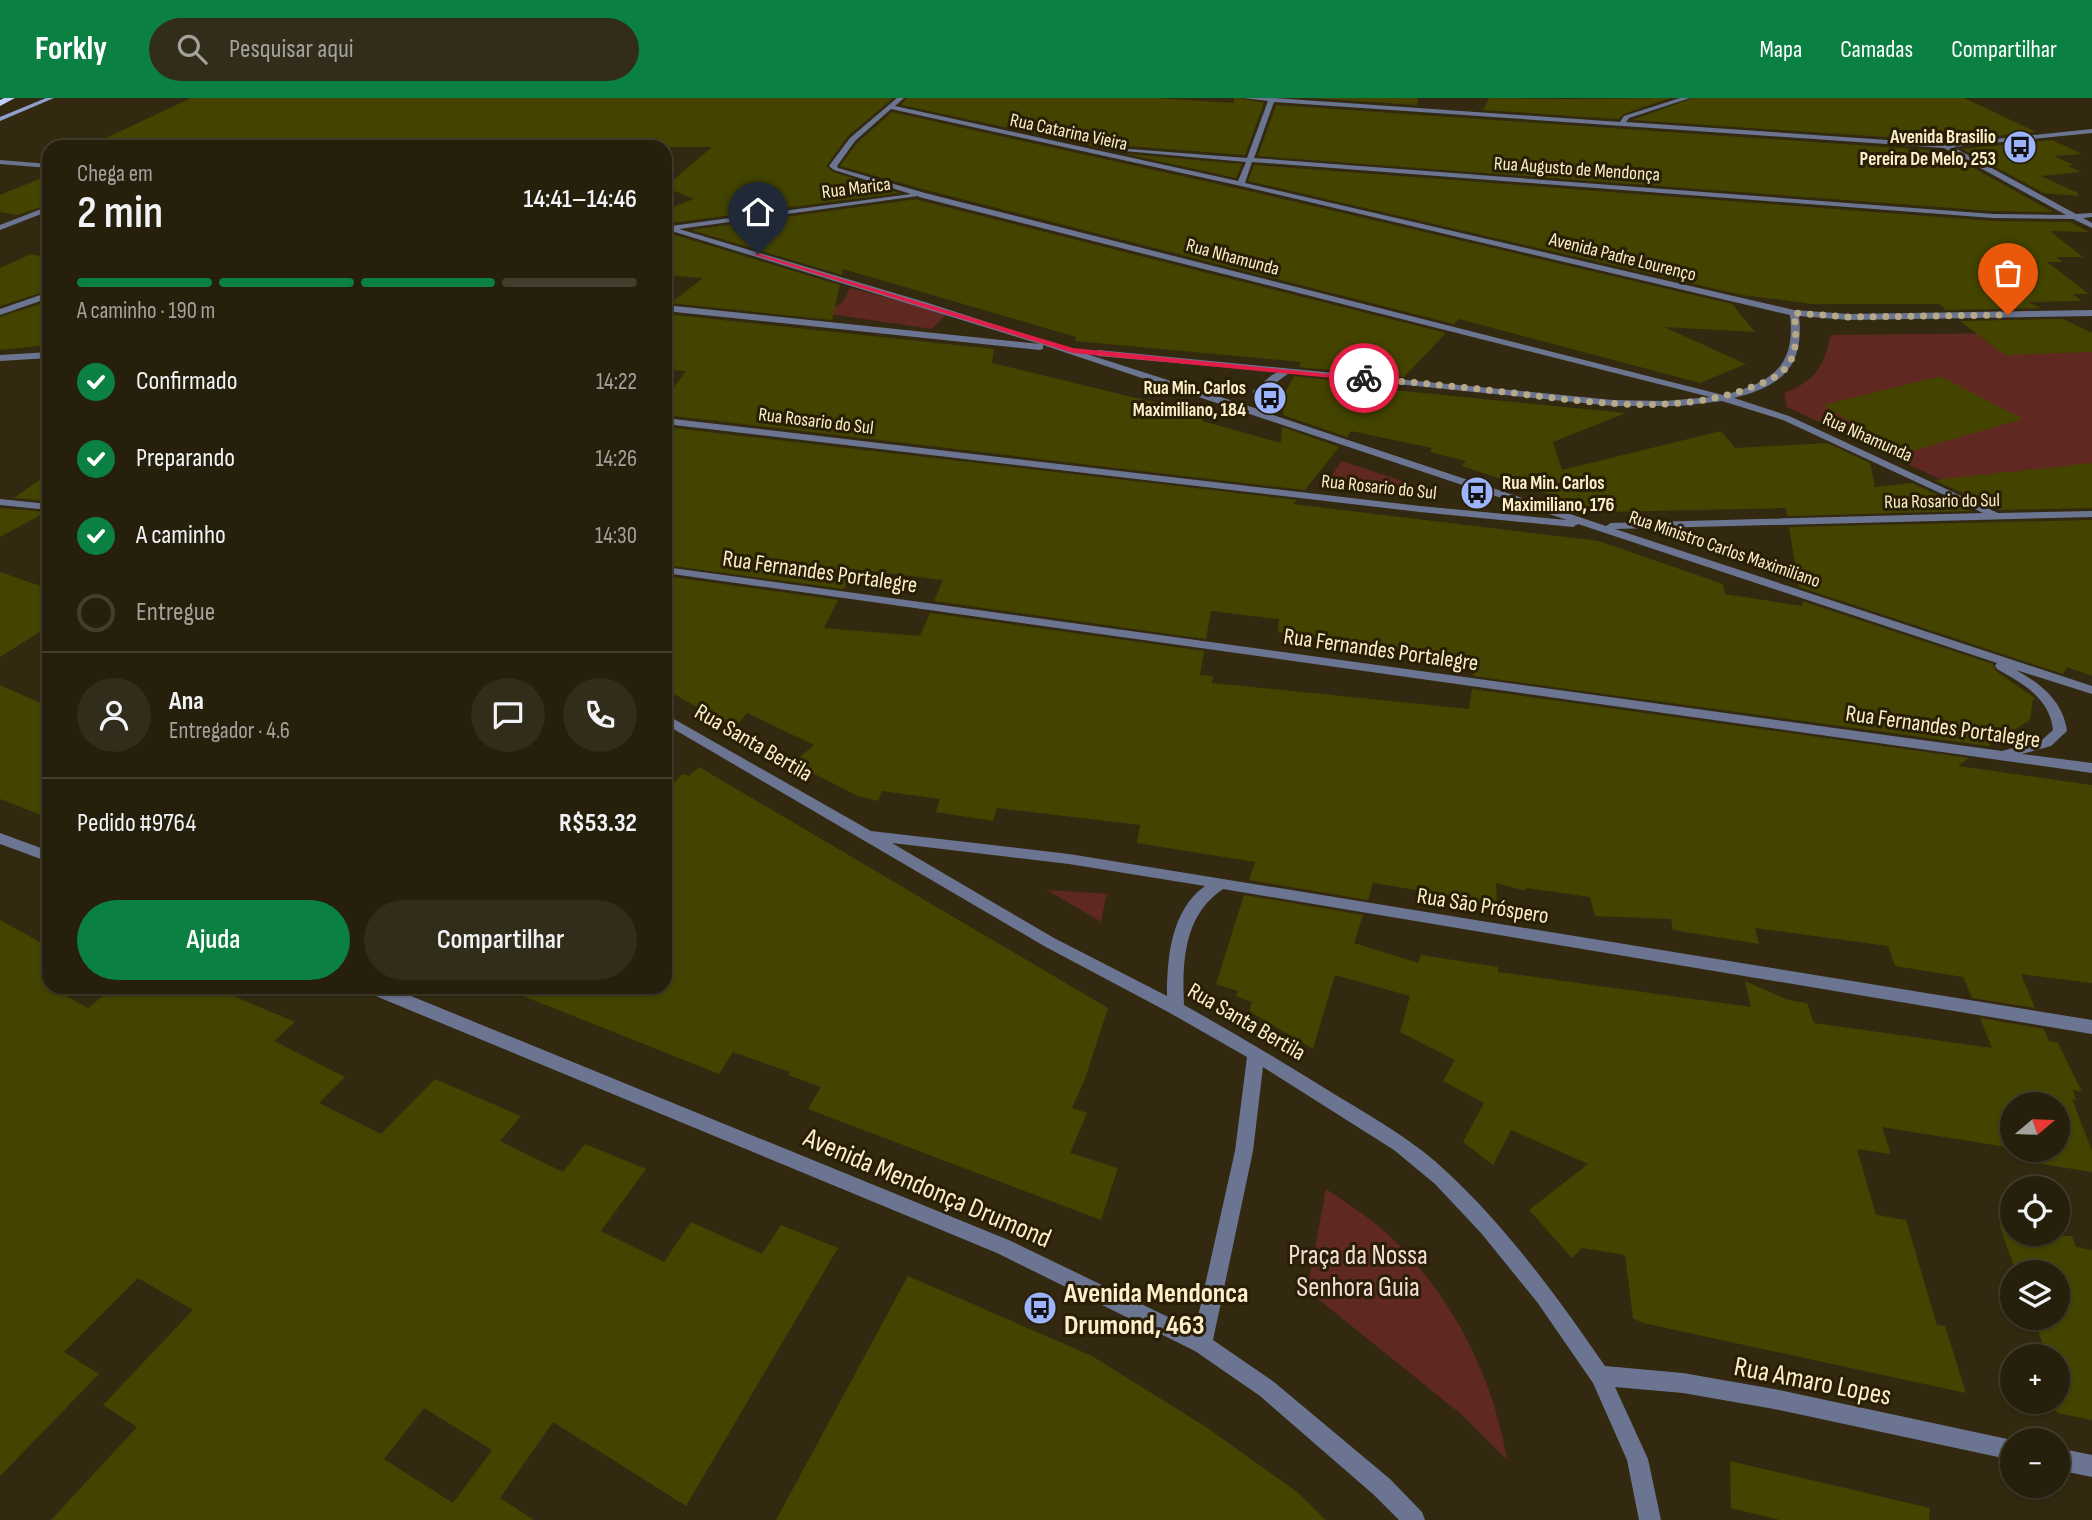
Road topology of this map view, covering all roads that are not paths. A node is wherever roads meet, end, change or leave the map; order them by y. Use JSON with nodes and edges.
{"nodes":[{"id":1,"x":11,"y":98,"type":"edge"},
{"id":2,"x":51,"y":98,"type":"edge"},
{"id":3,"x":901,"y":98,"type":"edge"},
{"id":4,"x":1246,"y":98,"type":"edge"},
{"id":5,"x":1687,"y":98,"type":"edge"},
{"id":6,"x":1272,"y":100,"type":"edge"},
{"id":7,"x":0,"y":103,"type":"edge"},
{"id":8,"x":890,"y":107,"type":"junction"},
{"id":9,"x":0,"y":120,"type":"edge"},
{"id":10,"x":1622,"y":124,"type":"junction"},
{"id":11,"x":2092,"y":131,"type":"edge"},
{"id":12,"x":1060,"y":145,"type":"junction"},
{"id":13,"x":1946,"y":146,"type":"junction"},
{"id":14,"x":1250,"y":159,"type":"junction"},
{"id":15,"x":0,"y":162,"type":"edge"},
{"id":16,"x":42,"y":165,"type":"edge"},
{"id":17,"x":1241,"y":184,"type":"junction"},
{"id":18,"x":922,"y":195,"type":"junction"},
{"id":19,"x":42,"y":211,"type":"edge"},
{"id":20,"x":2092,"y":215,"type":"edge"},
{"id":21,"x":2076,"y":217,"type":"junction"},
{"id":22,"x":672,"y":226,"type":"edge"},
{"id":23,"x":2092,"y":226,"type":"edge"},
{"id":24,"x":0,"y":228,"type":"edge"},
{"id":25,"x":672,"y":229,"type":"edge"},
{"id":26,"x":42,"y":297,"type":"edge"},
{"id":27,"x":672,"y":309,"type":"edge"},
{"id":28,"x":0,"y":312,"type":"edge"},
{"id":29,"x":1794,"y":313,"type":"junction"},
{"id":30,"x":2092,"y":313,"type":"edge"},
{"id":31,"x":1073,"y":351,"type":"junction"},
{"id":32,"x":42,"y":355,"type":"edge"},
{"id":33,"x":0,"y":358,"type":"edge"},
{"id":34,"x":1290,"y":372,"type":"junction"},
{"id":35,"x":1720,"y":397,"type":"junction"},
{"id":36,"x":1263,"y":412,"type":"junction"},
{"id":37,"x":672,"y":422,"type":"edge"},
{"id":38,"x":0,"y":502,"type":"edge"},
{"id":39,"x":42,"y":506,"type":"edge"},
{"id":40,"x":2092,"y":514,"type":"edge"},
{"id":41,"x":1997,"y":516,"type":"junction"},
{"id":42,"x":1601,"y":527,"type":"junction"},
{"id":43,"x":672,"y":571,"type":"edge"},
{"id":44,"x":1976,"y":652,"type":"junction"},
{"id":45,"x":2092,"y":690,"type":"edge"},
{"id":46,"x":672,"y":722,"type":"edge"},
{"id":47,"x":1997,"y":755,"type":"junction"},
{"id":48,"x":2092,"y":768,"type":"edge"},
{"id":49,"x":865,"y":835,"type":"junction"},
{"id":50,"x":0,"y":838,"type":"edge"},
{"id":51,"x":42,"y":854,"type":"edge"},
{"id":52,"x":1221,"y":883,"type":"junction"},
{"id":53,"x":389,"y":994,"type":"edge"},
{"id":54,"x":1176,"y":1008,"type":"junction"},
{"id":55,"x":2092,"y":1027,"type":"edge"},
{"id":56,"x":1256,"y":1054,"type":"junction"},
{"id":57,"x":1202,"y":1344,"type":"junction"},
{"id":58,"x":1600,"y":1376,"type":"junction"},
{"id":59,"x":2000,"y":1447,"type":"edge"},
{"id":60,"x":2070,"y":1461,"type":"edge"},
{"id":61,"x":2092,"y":1466,"type":"edge"},
{"id":62,"x":1414,"y":1520,"type":"edge"},
{"id":63,"x":1650,"y":1520,"type":"edge"}],
"edges":[{"from":1,"to":7,"type":"highway"},
{"from":2,"to":9,"type":"main road"},
{"from":3,"to":8,"type":"street","name":"Rua Nhamunda"},
{"from":4,"to":6,"type":"street"},
{"from":5,"to":10,"type":"street"},
{"from":6,"to":10,"type":"street"},
{"from":6,"to":14,"type":"street"},
{"from":8,"to":12,"type":"street","name":"Rua Catarina Vieira"},
{"from":8,"to":18,"type":"street","name":"Rua Nhamunda"},
{"from":10,"to":13,"type":"street"},
{"from":11,"to":13,"type":"street"},
{"from":12,"to":14,"type":"street","name":"Rua Augusto de Mendonça"},
{"from":12,"to":17,"type":"street","name":"Rua Catarina Vieira"},
{"from":13,"to":21,"type":"street"},
{"from":14,"to":17,"type":"street"},
{"from":14,"to":21,"type":"street","name":"Rua Augusto de Mendonça"},
{"from":15,"to":16,"type":"street"},
{"from":17,"to":29,"type":"street","name":"Avenida Padre Lourenço"},
{"from":18,"to":22,"type":"street","name":"Rua Marica"},
{"from":18,"to":35,"type":"street","name":"Rua Nhamunda"},
{"from":19,"to":24,"type":"street"},
{"from":20,"to":21,"type":"street","name":"Rua Augusto de Mendonça"},
{"from":21,"to":23,"type":"street"},
{"from":25,"to":31,"type":"street","name":"Rua Ministro Carlos Maximiliano"},
{"from":26,"to":28,"type":"street"},
{"from":27,"to":31,"type":"street"},
{"from":29,"to":30,"type":"street","name":"Avenida Padre Lourenço"},
{"from":29,"to":35,"type":"street"},
{"from":31,"to":34,"type":"street"},
{"from":31,"to":36,"type":"street","name":"Rua Ministro Carlos Maximiliano"},
{"from":32,"to":33,"type":"street"},
{"from":34,"to":35,"type":"street"},
{"from":34,"to":36,"type":"street"},
{"from":35,"to":41,"type":"street","name":"Rua Nhamunda"},
{"from":36,"to":42,"type":"street","name":"Rua Ministro Carlos Maximiliano"},
{"from":37,"to":42,"type":"street","name":"Rua Rosario do Sul"},
{"from":38,"to":39,"type":"street"},
{"from":40,"to":41,"type":"street","name":"Rua Rosario do Sul"},
{"from":41,"to":42,"type":"street","name":"Rua Rosario do Sul"},
{"from":42,"to":44,"type":"street","name":"Rua Ministro Carlos Maximiliano"},
{"from":43,"to":47,"type":"street","name":"Rua Fernandes Portalegre"},
{"from":44,"to":45,"type":"street","name":"Rua Ministro Carlos Maximiliano"},
{"from":44,"to":47,"type":"street"},
{"from":46,"to":49,"type":"street","name":"Rua Santa Bertila"},
{"from":47,"to":48,"type":"street","name":"Rua Fernandes Portalegre"},
{"from":49,"to":52,"type":"street","name":"Rua São Próspero"},
{"from":49,"to":54,"type":"street","name":"Rua Santa Bertila"},
{"from":50,"to":51,"type":"street"},
{"from":52,"to":54,"type":"street"},
{"from":52,"to":55,"type":"street","name":"Rua São Próspero"},
{"from":53,"to":57,"type":"street","name":"Avenida Mendonça Drumond"},
{"from":54,"to":56,"type":"street","name":"Rua Santa Bertila"},
{"from":56,"to":57,"type":"street"},
{"from":56,"to":58,"type":"street","name":"Rua Santa Bertila"},
{"from":57,"to":62,"type":"street","name":"Avenida Mendonça Drumond"},
{"from":58,"to":59,"type":"street","name":"Rua Amaro Lopes"},
{"from":58,"to":63,"type":"street","name":"Rua Santa Bertila"},
{"from":60,"to":61,"type":"street"}]}
